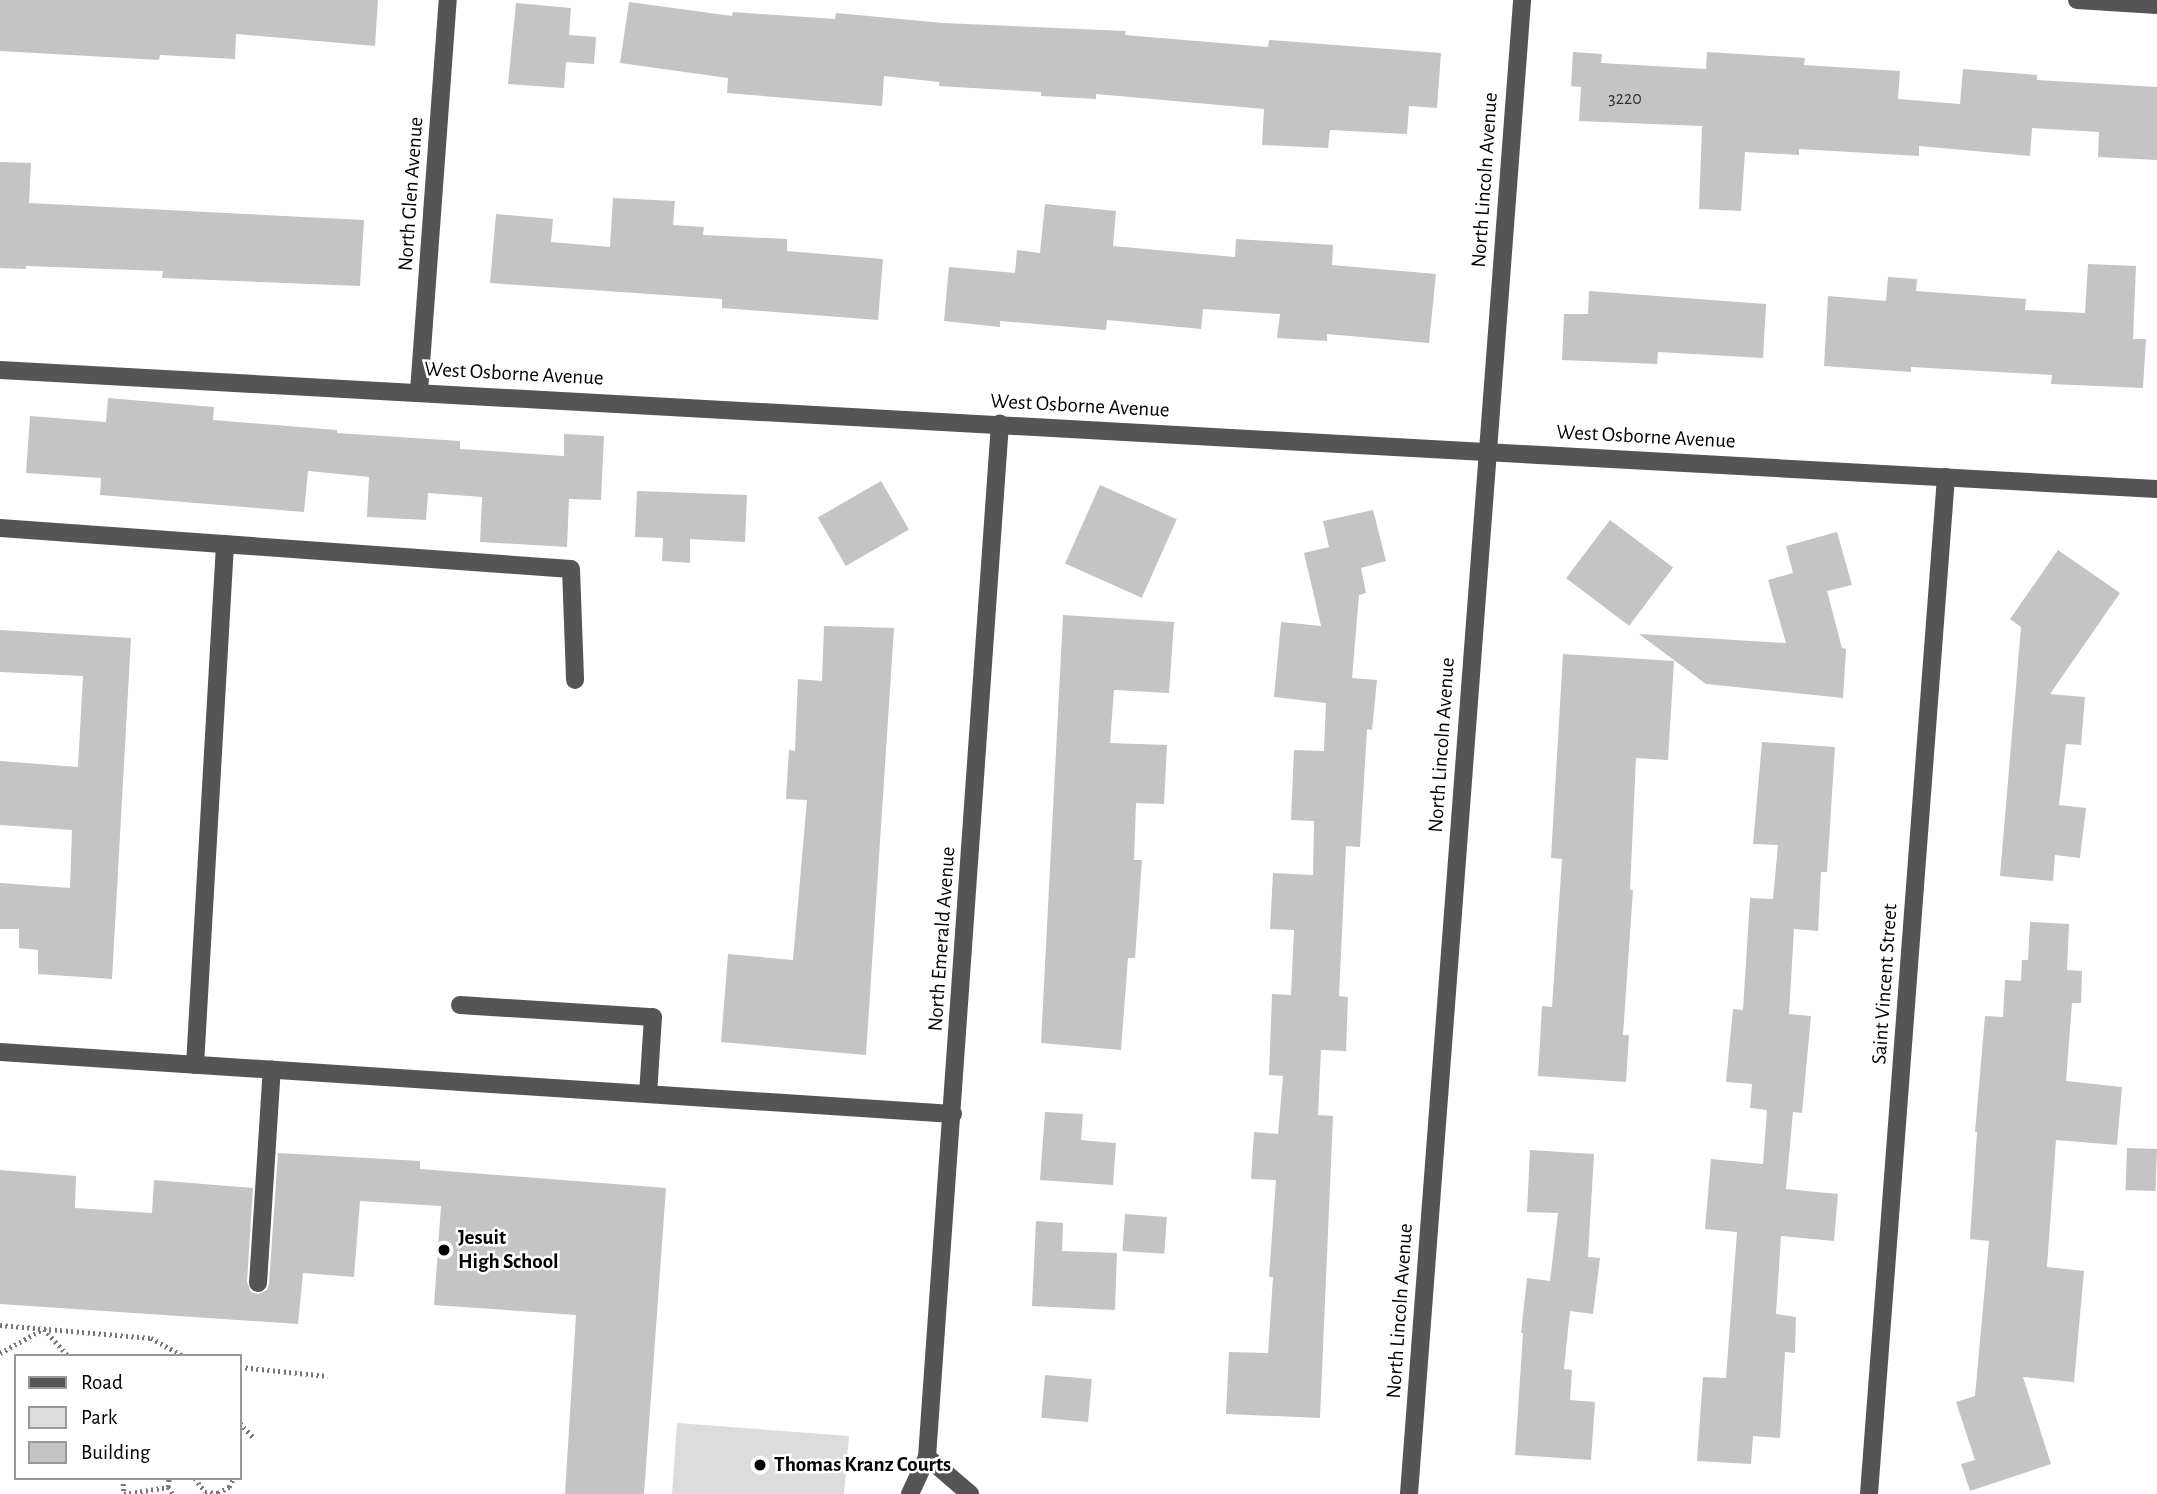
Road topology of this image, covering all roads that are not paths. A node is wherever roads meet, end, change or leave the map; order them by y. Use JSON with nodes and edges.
{"nodes":[{"id":1,"x":448,"y":0,"type":"edge"},
{"id":2,"x":1522,"y":0,"type":"edge"},
{"id":3,"x":2077,"y":0,"type":"edge"},
{"id":4,"x":2157,"y":5,"type":"edge"},
{"id":5,"x":0,"y":370,"type":"edge"},
{"id":6,"x":419,"y":391,"type":"junction"},
{"id":7,"x":1000,"y":424,"type":"junction"},
{"id":8,"x":1487,"y":451,"type":"junction"},
{"id":9,"x":1947,"y":477,"type":"junction"},
{"id":10,"x":2157,"y":489,"type":"edge"},
{"id":11,"x":0,"y":528,"type":"edge"},
{"id":12,"x":225,"y":544,"type":"junction"},
{"id":13,"x":575,"y":681,"type":"dead end"},
{"id":14,"x":460,"y":1005,"type":"dead end"},
{"id":15,"x":0,"y":1052,"type":"edge"},
{"id":16,"x":195,"y":1065,"type":"junction"},
{"id":17,"x":272,"y":1069,"type":"junction"},
{"id":18,"x":648,"y":1094,"type":"junction"},
{"id":19,"x":953,"y":1114,"type":"junction"},
{"id":20,"x":258,"y":1283,"type":"dead end"},
{"id":21,"x":927,"y":1457,"type":"junction"},
{"id":22,"x":910,"y":1494,"type":"edge"},
{"id":23,"x":970,"y":1494,"type":"edge"},
{"id":24,"x":1409,"y":1494,"type":"edge"},
{"id":25,"x":1869,"y":1494,"type":"edge"}],
"edges":[{"from":1,"to":6,"type":"street","name":"North Glen Avenue"},
{"from":2,"to":8,"type":"street","name":"North Lincoln Avenue"},
{"from":3,"to":4,"type":"street"},
{"from":5,"to":6,"type":"street","name":"West Osborne Avenue"},
{"from":6,"to":7,"type":"street","name":"West Osborne Avenue"},
{"from":7,"to":8,"type":"street","name":"West Osborne Avenue"},
{"from":7,"to":19,"type":"street","name":"North Emerald Avenue"},
{"from":8,"to":9,"type":"street","name":"West Osborne Avenue"},
{"from":8,"to":24,"type":"street","name":"North Lincoln Avenue"},
{"from":9,"to":10,"type":"street","name":"West Osborne Avenue"},
{"from":9,"to":25,"type":"street","name":"Saint Vincent Street"},
{"from":11,"to":12,"type":"street"},
{"from":12,"to":13,"type":"street"},
{"from":12,"to":16,"type":"street"},
{"from":14,"to":18,"type":"street"},
{"from":15,"to":16,"type":"street"},
{"from":16,"to":17,"type":"street"},
{"from":17,"to":18,"type":"street"},
{"from":17,"to":20,"type":"street"},
{"from":18,"to":19,"type":"street"},
{"from":19,"to":21,"type":"street","name":"North Emerald Avenue"},
{"from":21,"to":22,"type":"street"},
{"from":21,"to":23,"type":"street"}]}
